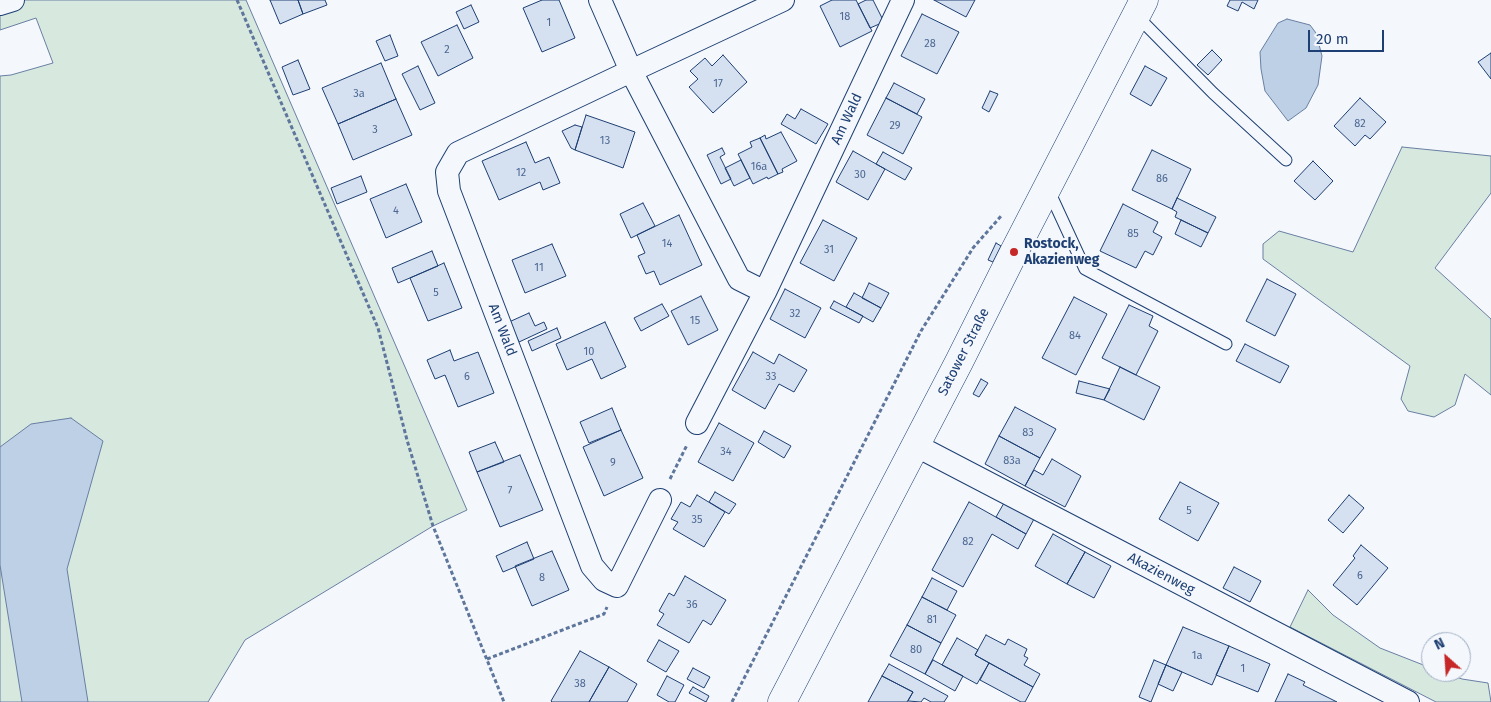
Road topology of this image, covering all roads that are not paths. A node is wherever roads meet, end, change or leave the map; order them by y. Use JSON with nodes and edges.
{"nodes":[{"id":1,"x":13,"y":0,"type":"edge"},
{"id":2,"x":600,"y":0,"type":"edge"},
{"id":3,"x":783,"y":0,"type":"edge"},
{"id":4,"x":903,"y":0,"type":"edge"},
{"id":5,"x":0,"y":4,"type":"edge"},
{"id":6,"x":1140,"y":8,"type":"edge"},
{"id":7,"x":631,"y":71,"type":"junction"},
{"id":8,"x":1286,"y":160,"type":"dead end"},
{"id":9,"x":1047,"y":187,"type":"junction"},
{"id":10,"x":764,"y":292,"type":"junction"},
{"id":11,"x":1226,"y":344,"type":"dead end"},
{"id":12,"x":697,"y":423,"type":"road end"},
{"id":13,"x":915,"y":445,"type":"junction"},
{"id":14,"x":660,"y":500,"type":"road end"},
{"id":15,"x":782,"y":702,"type":"edge"},
{"id":16,"x":1408,"y":702,"type":"edge"}],
"edges":[{"from":1,"to":5,"type":"street"},
{"from":2,"to":7,"type":"street"},
{"from":3,"to":7,"type":"street","name":"Am Wald"},
{"from":4,"to":10,"type":"street","name":"Am Wald"},
{"from":6,"to":8,"type":"lane"},
{"from":6,"to":9,"type":"main road","name":"Satower Straße"},
{"from":7,"to":10,"type":"street"},
{"from":7,"to":14,"type":"street","name":"Am Wald"},
{"from":9,"to":11,"type":"lane"},
{"from":9,"to":13,"type":"main road","name":"Satower Straße"},
{"from":10,"to":12,"type":"street","name":"Am Wald"},
{"from":13,"to":15,"type":"main road","name":"Satower Straße"},
{"from":13,"to":16,"type":"street","name":"Akazienweg"}]}
